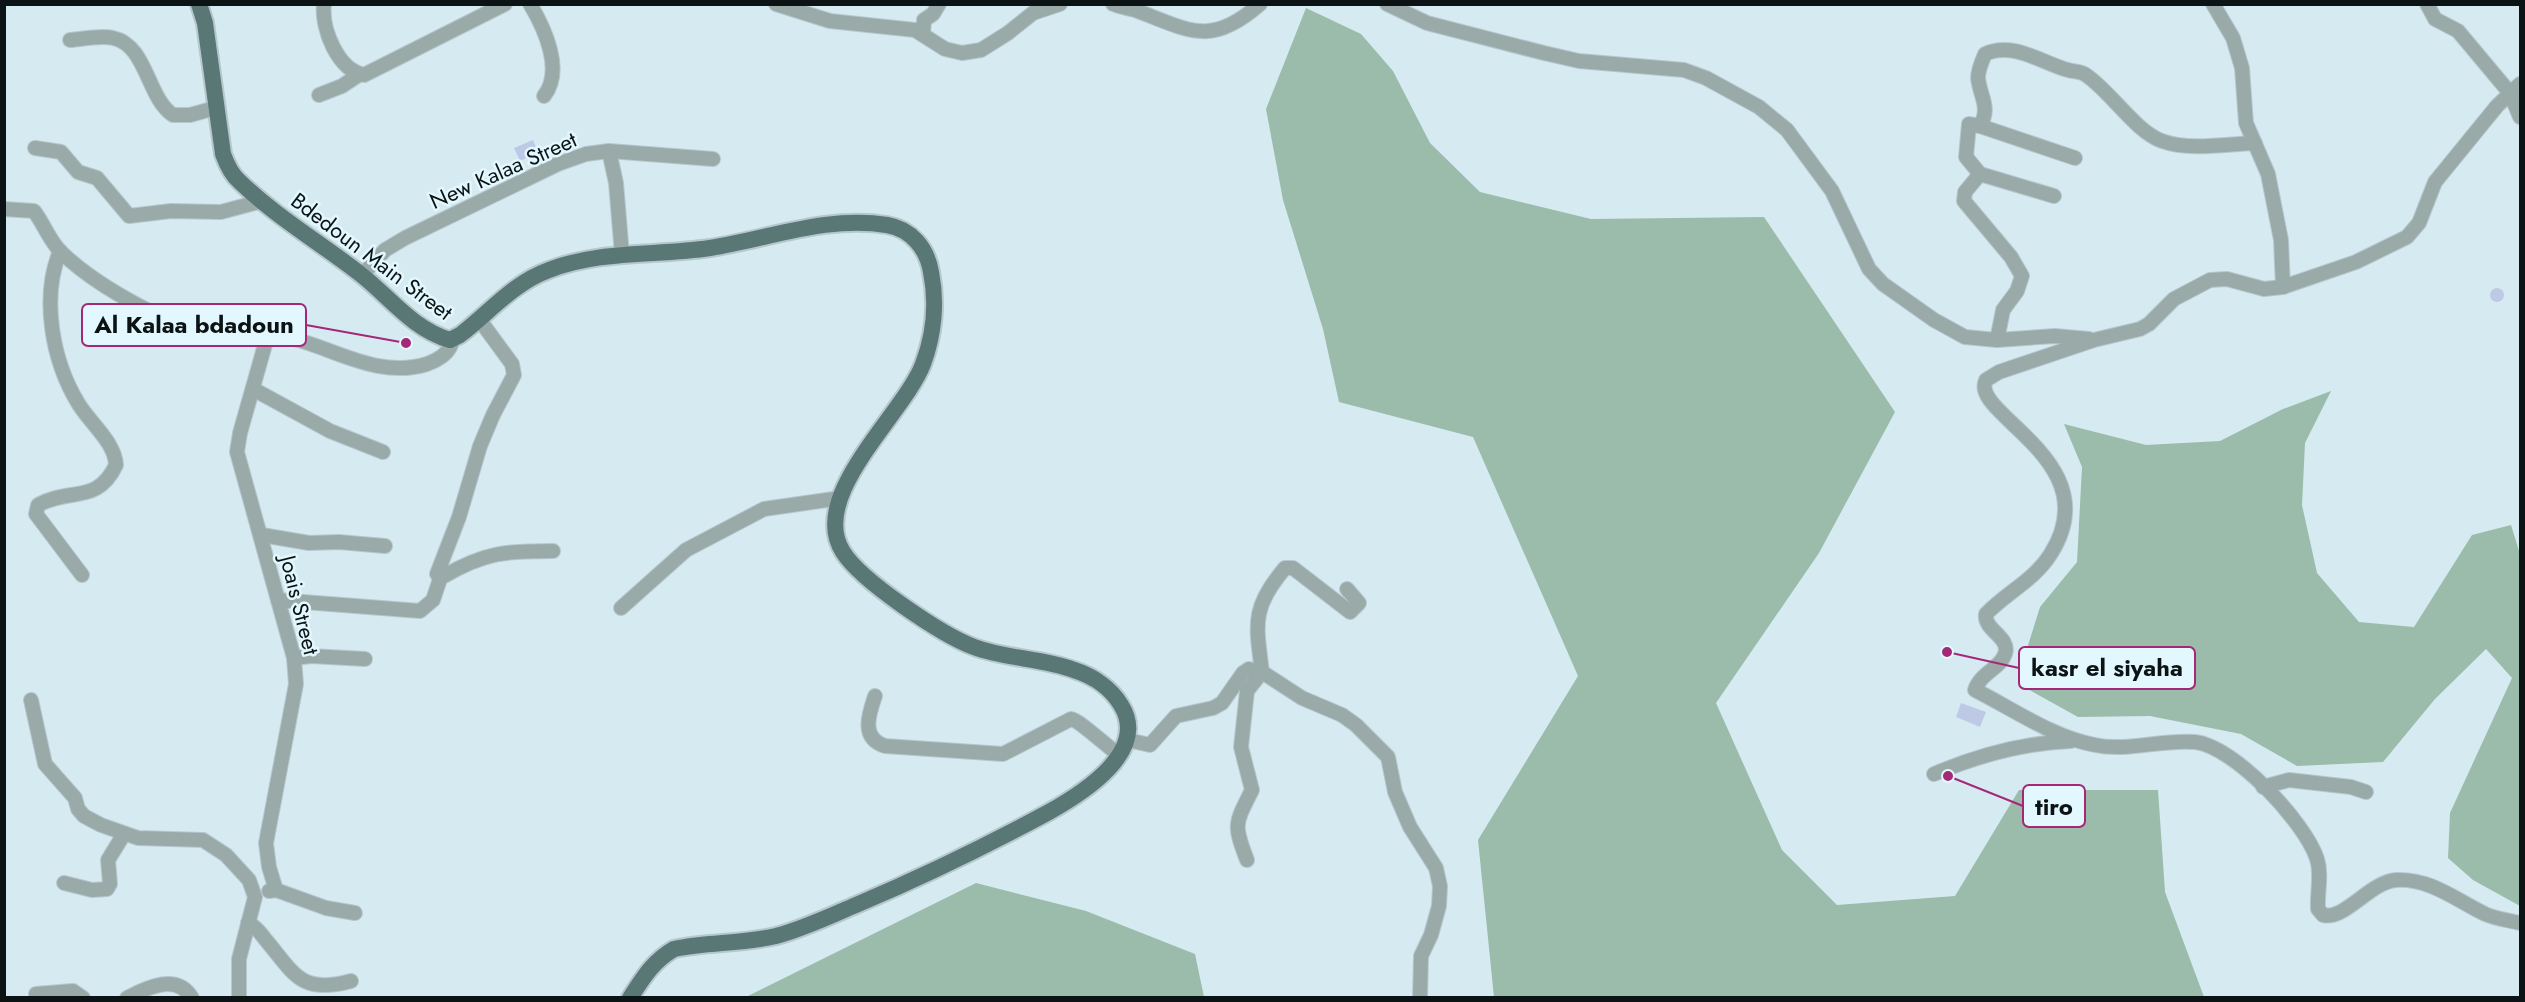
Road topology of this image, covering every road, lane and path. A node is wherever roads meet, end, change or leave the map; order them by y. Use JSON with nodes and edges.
{"nodes":[{"id":1,"x":199,"y":4,"type":"edge"},
{"id":2,"x":324,"y":4,"type":"edge"},
{"id":3,"x":505,"y":4,"type":"edge"},
{"id":4,"x":530,"y":4,"type":"edge"},
{"id":5,"x":776,"y":4,"type":"edge"},
{"id":6,"x":939,"y":4,"type":"edge"},
{"id":7,"x":1060,"y":4,"type":"edge"},
{"id":8,"x":1113,"y":4,"type":"edge"},
{"id":9,"x":1260,"y":4,"type":"edge"},
{"id":10,"x":1388,"y":4,"type":"edge"},
{"id":11,"x":2213,"y":4,"type":"edge"},
{"id":12,"x":2427,"y":4,"type":"edge"},
{"id":13,"x":1030,"y":9,"type":"edge"},
{"id":14,"x":923,"y":34,"type":"junction"},
{"id":15,"x":70,"y":40,"type":"dead end"},
{"id":16,"x":360,"y":74,"type":"junction"},
{"id":17,"x":2515,"y":89,"type":"edge"},
{"id":18,"x":319,"y":95,"type":"dead end"},
{"id":19,"x":544,"y":96,"type":"dead end"},
{"id":20,"x":215,"y":108,"type":"junction"},
{"id":21,"x":2520,"y":117,"type":"edge"},
{"id":22,"x":1980,"y":126,"type":"junction"},
{"id":23,"x":2254,"y":142,"type":"junction"},
{"id":24,"x":35,"y":148,"type":"dead end"},
{"id":25,"x":609,"y":150,"type":"junction"},
{"id":26,"x":2075,"y":158,"type":"dead end"},
{"id":27,"x":713,"y":159,"type":"dead end"},
{"id":28,"x":1980,"y":174,"type":"junction"},
{"id":29,"x":2054,"y":196,"type":"dead end"},
{"id":30,"x":262,"y":201,"type":"junction"},
{"id":31,"x":4,"y":209,"type":"edge"},
{"id":32,"x":60,"y":251,"type":"junction"},
{"id":33,"x":622,"y":255,"type":"junction"},
{"id":34,"x":362,"y":275,"type":"junction"},
{"id":35,"x":2283,"y":287,"type":"junction"},
{"id":36,"x":479,"y":319,"type":"junction"},
{"id":37,"x":268,"y":334,"type":"junction"},
{"id":38,"x":450,"y":340,"type":"junction"},
{"id":39,"x":1997,"y":340,"type":"junction"},
{"id":40,"x":2094,"y":340,"type":"junction"},
{"id":41,"x":253,"y":389,"type":"junction"},
{"id":42,"x":383,"y":452,"type":"dead end"},
{"id":43,"x":841,"y":498,"type":"junction"},
{"id":44,"x":262,"y":536,"type":"junction"},
{"id":45,"x":385,"y":546,"type":"dead end"},
{"id":46,"x":553,"y":550,"type":"dead end"},
{"id":47,"x":82,"y":575,"type":"dead end"},
{"id":48,"x":441,"y":576,"type":"junction"},
{"id":49,"x":1347,"y":589,"type":"dead end"},
{"id":50,"x":278,"y":600,"type":"junction"},
{"id":51,"x":621,"y":608,"type":"dead end"},
{"id":52,"x":294,"y":658,"type":"junction"},
{"id":53,"x":365,"y":659,"type":"dead end"},
{"id":54,"x":1262,"y":672,"type":"junction"},
{"id":55,"x":875,"y":696,"type":"dead end"},
{"id":56,"x":31,"y":700,"type":"dead end"},
{"id":57,"x":1128,"y":740,"type":"junction"},
{"id":58,"x":2076,"y":740,"type":"junction"},
{"id":59,"x":1119,"y":755,"type":"junction"},
{"id":60,"x":1935,"y":774,"type":"dead end"},
{"id":61,"x":2263,"y":787,"type":"junction"},
{"id":62,"x":2366,"y":792,"type":"dead end"},
{"id":63,"x":124,"y":834,"type":"junction"},
{"id":64,"x":1247,"y":860,"type":"dead end"},
{"id":65,"x":64,"y":883,"type":"dead end"},
{"id":66,"x":276,"y":890,"type":"junction"},
{"id":67,"x":255,"y":893,"type":"junction"},
{"id":68,"x":355,"y":913,"type":"dead end"},
{"id":69,"x":2520,"y":922,"type":"edge"},
{"id":70,"x":248,"y":923,"type":"junction"},
{"id":71,"x":351,"y":981,"type":"dead end"},
{"id":72,"x":36,"y":994,"type":"dead end"},
{"id":73,"x":82,"y":998,"type":"edge"},
{"id":74,"x":127,"y":998,"type":"edge"},
{"id":75,"x":192,"y":998,"type":"edge"},
{"id":76,"x":238,"y":998,"type":"edge"},
{"id":77,"x":630,"y":998,"type":"edge"},
{"id":78,"x":1419,"y":998,"type":"edge"}],
"edges":[{"from":1,"to":20,"type":"main road","name":"Bdedoun Main Street"},
{"from":2,"to":16,"type":"street"},
{"from":3,"to":16,"type":"street"},
{"from":4,"to":19,"type":"street"},
{"from":5,"to":14,"type":"street"},
{"from":6,"to":14,"type":"street"},
{"from":7,"to":13,"type":"street"},
{"from":8,"to":9,"type":"street"},
{"from":10,"to":39,"type":"street"},
{"from":11,"to":23,"type":"street"},
{"from":12,"to":17,"type":"street"},
{"from":13,"to":14,"type":"street"},
{"from":15,"to":20,"type":"street"},
{"from":16,"to":18,"type":"street"},
{"from":17,"to":21,"type":"street"},
{"from":17,"to":35,"type":"street"},
{"from":20,"to":30,"type":"main road","name":"Bdedoun Main Street"},
{"from":22,"to":23,"type":"street"},
{"from":22,"to":26,"type":"street"},
{"from":22,"to":28,"type":"street"},
{"from":23,"to":35,"type":"street"},
{"from":24,"to":30,"type":"street"},
{"from":25,"to":27,"type":"street","name":"New Kalaa Street"},
{"from":25,"to":33,"type":"street"},
{"from":25,"to":34,"type":"street","name":"New Kalaa Street"},
{"from":28,"to":29,"type":"street"},
{"from":28,"to":39,"type":"street"},
{"from":30,"to":34,"type":"main road","name":"Bdedoun Main Street"},
{"from":31,"to":32,"type":"street","name":"Bdedoun Main Street"},
{"from":32,"to":37,"type":"street","name":"Bdedoun Main Street"},
{"from":32,"to":47,"type":"street"},
{"from":33,"to":36,"type":"main road"},
{"from":33,"to":43,"type":"main road"},
{"from":34,"to":38,"type":"main road","name":"Bdedoun Main Street"},
{"from":35,"to":40,"type":"street"},
{"from":36,"to":38,"type":"main road"},
{"from":36,"to":48,"type":"street"},
{"from":37,"to":38,"type":"street","name":"Bdedoun Main Street"},
{"from":37,"to":41,"type":"street","name":"Joais Street"},
{"from":39,"to":40,"type":"street"},
{"from":40,"to":58,"type":"street"},
{"from":41,"to":42,"type":"street"},
{"from":41,"to":44,"type":"street","name":"Joais Street"},
{"from":43,"to":51,"type":"street"},
{"from":43,"to":57,"type":"main road"},
{"from":44,"to":45,"type":"street"},
{"from":44,"to":50,"type":"street","name":"Joais Street"},
{"from":46,"to":48,"type":"street"},
{"from":48,"to":50,"type":"street"},
{"from":49,"to":54,"type":"street"},
{"from":50,"to":52,"type":"street","name":"Joais Street"},
{"from":52,"to":53,"type":"street"},
{"from":52,"to":66,"type":"street","name":"Joais Street"},
{"from":54,"to":57,"type":"street"},
{"from":54,"to":64,"type":"street"},
{"from":54,"to":78,"type":"street"},
{"from":55,"to":59,"type":"street"},
{"from":56,"to":63,"type":"street"},
{"from":57,"to":59,"type":"main road"},
{"from":58,"to":60,"type":"street"},
{"from":58,"to":61,"type":"street"},
{"from":59,"to":77,"type":"main road"},
{"from":61,"to":62,"type":"street"},
{"from":61,"to":69,"type":"street"},
{"from":63,"to":65,"type":"street"},
{"from":63,"to":67,"type":"street"},
{"from":66,"to":67,"type":"street"},
{"from":66,"to":68,"type":"street"},
{"from":67,"to":70,"type":"street"},
{"from":70,"to":71,"type":"street"},
{"from":70,"to":76,"type":"street"},
{"from":72,"to":73,"type":"street"},
{"from":74,"to":75,"type":"street"}]}
